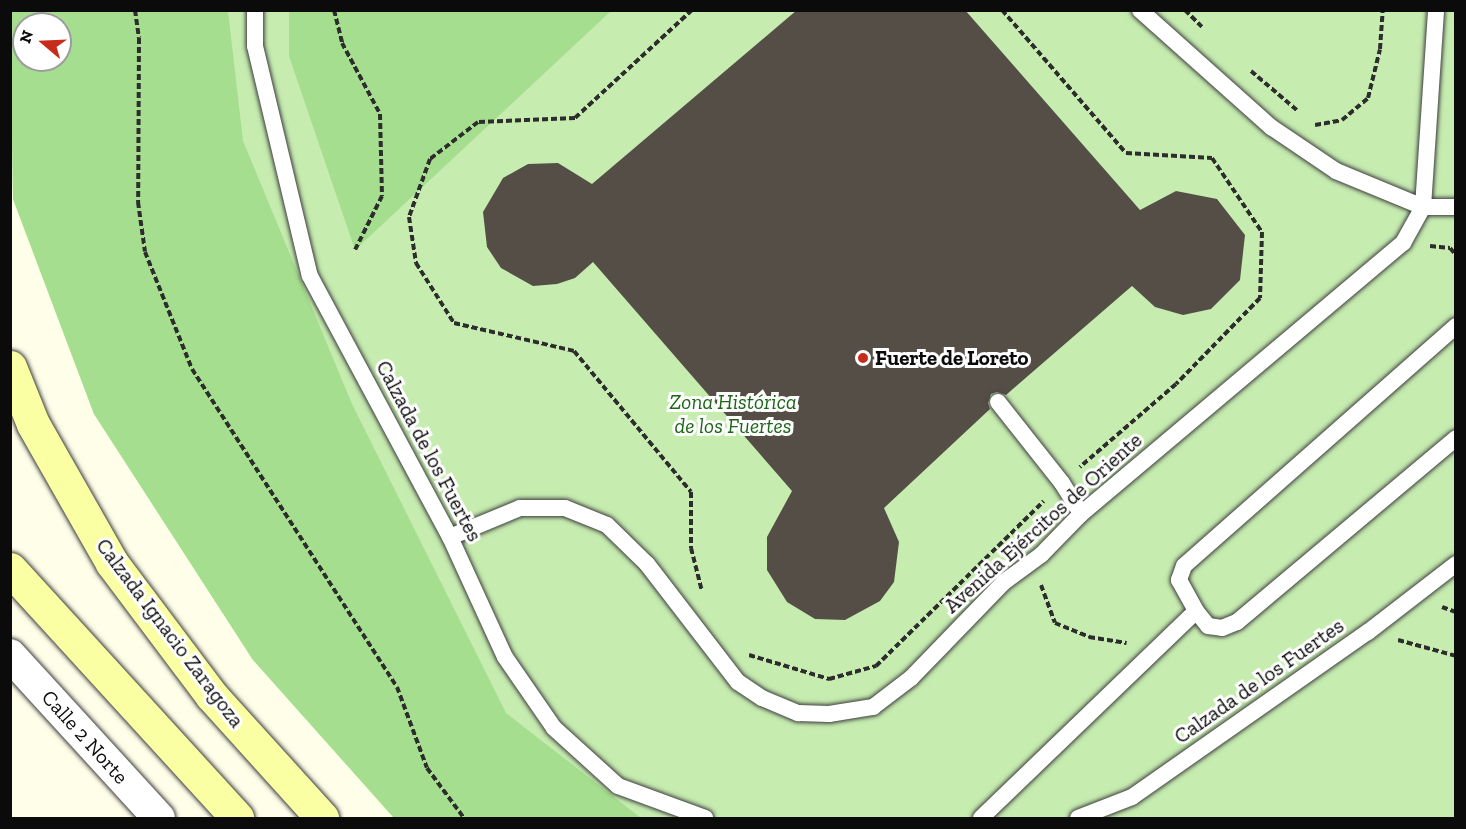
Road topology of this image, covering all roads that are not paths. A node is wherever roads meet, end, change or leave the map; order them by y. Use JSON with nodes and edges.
{"nodes":[{"id":1,"x":255,"y":10,"type":"edge"},
{"id":2,"x":1140,"y":10,"type":"edge"},
{"id":3,"x":1436,"y":10,"type":"edge"},
{"id":4,"x":1423,"y":207,"type":"junction"},
{"id":5,"x":1455,"y":207,"type":"edge"},
{"id":6,"x":1455,"y":326,"type":"edge"},
{"id":7,"x":10,"y":367,"type":"edge"},
{"id":8,"x":998,"y":402,"type":"dead end"},
{"id":9,"x":1455,"y":438,"type":"edge"},
{"id":10,"x":1081,"y":514,"type":"junction"},
{"id":11,"x":450,"y":537,"type":"junction"},
{"id":12,"x":1455,"y":564,"type":"edge"},
{"id":13,"x":10,"y":569,"type":"edge"},
{"id":14,"x":1196,"y":611,"type":"junction"},
{"id":15,"x":10,"y":655,"type":"edge"},
{"id":16,"x":159,"y":819,"type":"edge"},
{"id":17,"x":237,"y":819,"type":"edge"},
{"id":18,"x":322,"y":819,"type":"edge"},
{"id":19,"x":705,"y":819,"type":"edge"},
{"id":20,"x":981,"y":819,"type":"edge"},
{"id":21,"x":1078,"y":819,"type":"edge"}],
"edges":[{"from":1,"to":11,"type":"lane","name":"Calzada de los Fuertes"},
{"from":2,"to":4,"type":"lane"},
{"from":3,"to":4,"type":"lane","name":"Avenida Ejércitos de Oriente"},
{"from":4,"to":5,"type":"lane"},
{"from":4,"to":10,"type":"lane","name":"Avenida Ejércitos de Oriente"},
{"from":6,"to":14,"type":"lane"},
{"from":7,"to":18,"type":"main road","name":"Calzada Ignacio Zaragoza"},
{"from":8,"to":10,"type":"lane"},
{"from":9,"to":14,"type":"lane"},
{"from":10,"to":11,"type":"lane","name":"Avenida Ejércitos de Oriente"},
{"from":11,"to":19,"type":"lane","name":"Calzada de los Fuertes"},
{"from":12,"to":21,"type":"lane","name":"Calzada de los Fuertes"},
{"from":13,"to":17,"type":"main road"},
{"from":14,"to":20,"type":"lane"},
{"from":15,"to":16,"type":"street","name":"Calle 2 Norte"}]}
